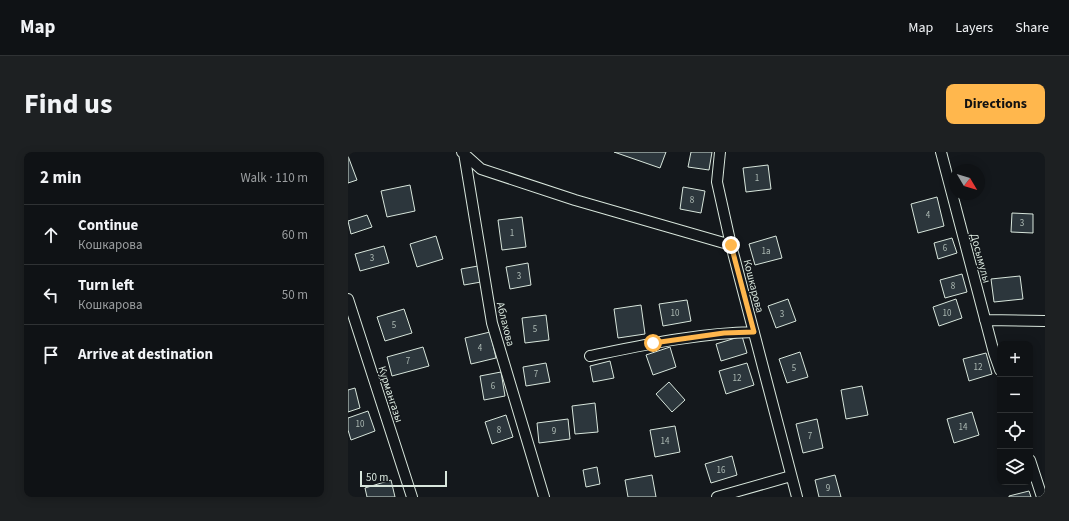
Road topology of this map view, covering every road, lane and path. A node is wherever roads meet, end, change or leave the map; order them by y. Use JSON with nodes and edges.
{"nodes":[{"id":1,"x":720,"y":152,"type":"edge"},
{"id":2,"x":941,"y":152,"type":"edge"},
{"id":3,"x":463,"y":153,"type":"edge"},
{"id":4,"x":731,"y":245,"type":"junction"},
{"id":5,"x":348,"y":299,"type":"edge"},
{"id":6,"x":985,"y":320,"type":"junction"},
{"id":7,"x":1045,"y":321,"type":"edge"},
{"id":8,"x":754,"y":332,"type":"junction"},
{"id":9,"x":590,"y":356,"type":"dead end"},
{"id":10,"x":997,"y":360,"type":"edge"},
{"id":11,"x":1033,"y":469,"type":"edge"},
{"id":12,"x":791,"y":476,"type":"junction"},
{"id":13,"x":412,"y":497,"type":"edge"},
{"id":14,"x":544,"y":497,"type":"edge"},
{"id":15,"x":717,"y":497,"type":"edge"},
{"id":16,"x":797,"y":497,"type":"edge"},
{"id":17,"x":1042,"y":497,"type":"edge"}],
"edges":[{"from":1,"to":4,"type":"street","name":"Кошкарова"},
{"from":2,"to":6,"type":"street","name":"Досымулы"},
{"from":3,"to":4,"type":"street"},
{"from":3,"to":14,"type":"street","name":"Аблахова"},
{"from":4,"to":8,"type":"street","name":"Кошкарова"},
{"from":5,"to":13,"type":"street","name":"Курмангазы"},
{"from":6,"to":7,"type":"street"},
{"from":6,"to":10,"type":"street","name":"Досымулы"},
{"from":8,"to":9,"type":"street"},
{"from":8,"to":12,"type":"street","name":"Кошкарова"},
{"from":11,"to":17,"type":"street"},
{"from":12,"to":15,"type":"street"},
{"from":12,"to":16,"type":"street","name":"Кошкарова"}]}
